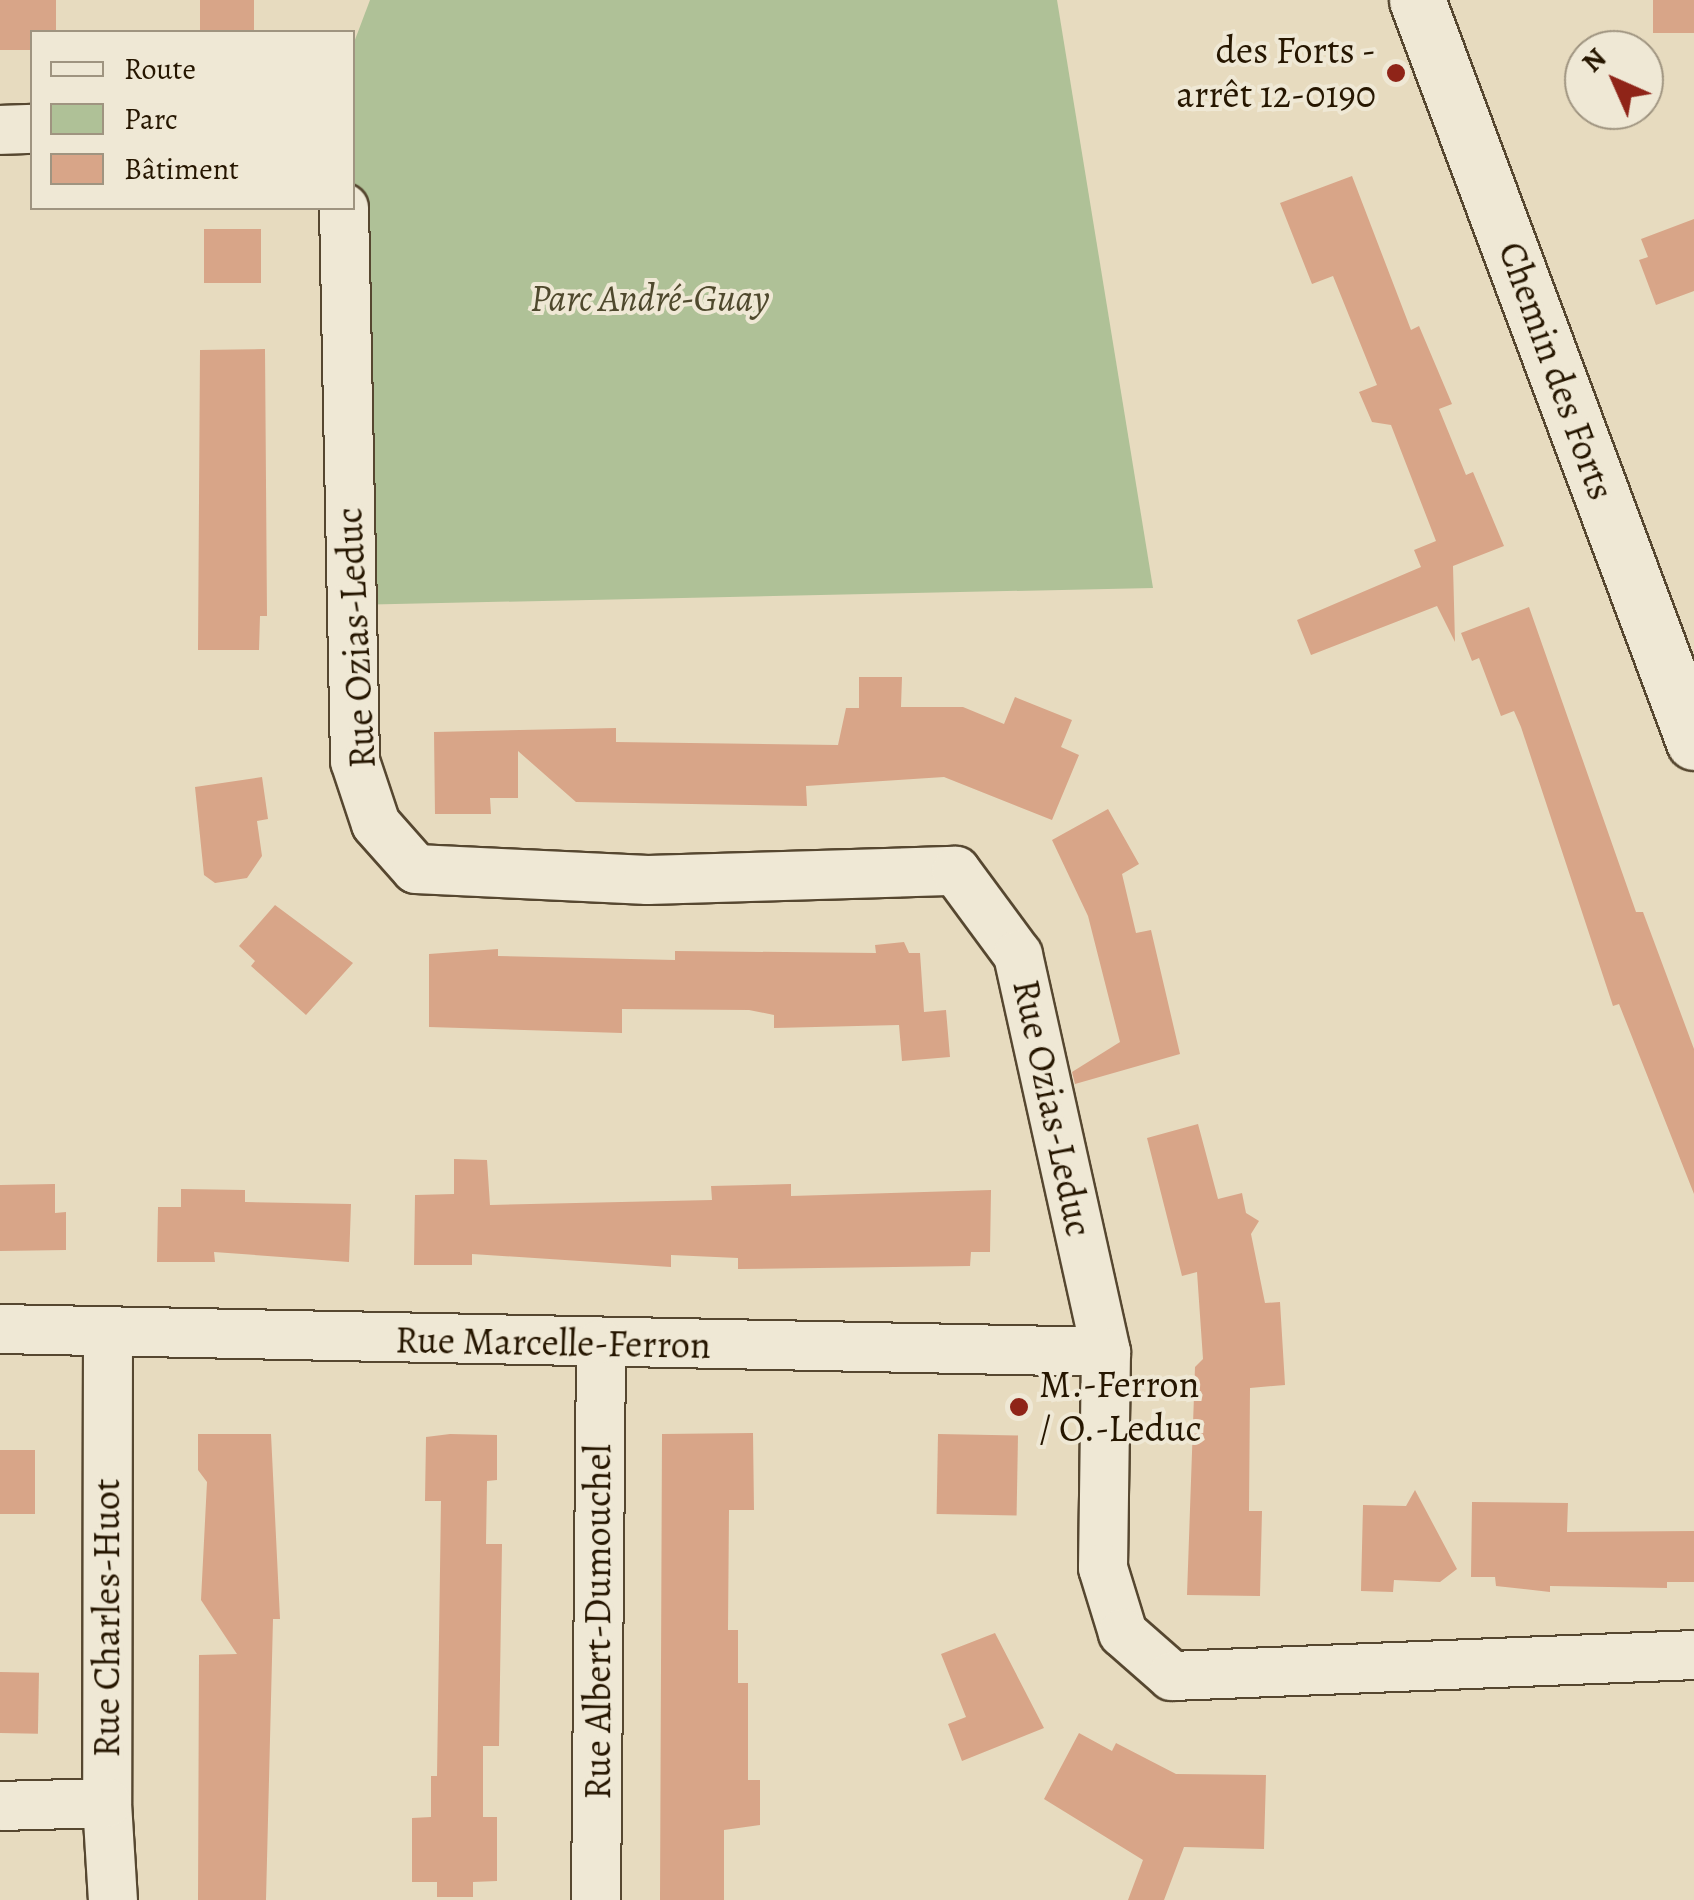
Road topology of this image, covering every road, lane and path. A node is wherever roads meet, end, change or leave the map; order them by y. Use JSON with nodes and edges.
{"nodes":[{"id":1,"x":1417,"y":0,"type":"edge"},
{"id":2,"x":30,"y":129,"type":"edge"},
{"id":3,"x":0,"y":130,"type":"edge"},
{"id":4,"x":344,"y":210,"type":"edge"},
{"id":5,"x":1694,"y":742,"type":"edge"},
{"id":6,"x":0,"y":1329,"type":"edge"},
{"id":7,"x":108,"y":1336,"type":"junction"},
{"id":8,"x":601,"y":1344,"type":"junction"},
{"id":9,"x":1106,"y":1352,"type":"junction"},
{"id":10,"x":1694,"y":1655,"type":"edge"},
{"id":11,"x":107,"y":1803,"type":"junction"},
{"id":12,"x":0,"y":1806,"type":"edge"},
{"id":13,"x":113,"y":1900,"type":"edge"},
{"id":14,"x":596,"y":1900,"type":"edge"}],
"edges":[{"from":1,"to":5,"type":"street","name":"Chemin des Forts"},
{"from":2,"to":3,"type":"street"},
{"from":4,"to":9,"type":"street","name":"Rue Ozias-Leduc"},
{"from":6,"to":7,"type":"street","name":"Rue Marcelle-Ferron"},
{"from":7,"to":8,"type":"street","name":"Rue Marcelle-Ferron"},
{"from":7,"to":11,"type":"street","name":"Rue Charles-Huot"},
{"from":8,"to":9,"type":"street","name":"Rue Marcelle-Ferron"},
{"from":8,"to":14,"type":"street","name":"Rue Albert-Dumouchel"},
{"from":9,"to":10,"type":"street","name":"Rue Ozias-Leduc"},
{"from":11,"to":12,"type":"street"},
{"from":11,"to":13,"type":"street","name":"Rue Charles-Huot"}]}
